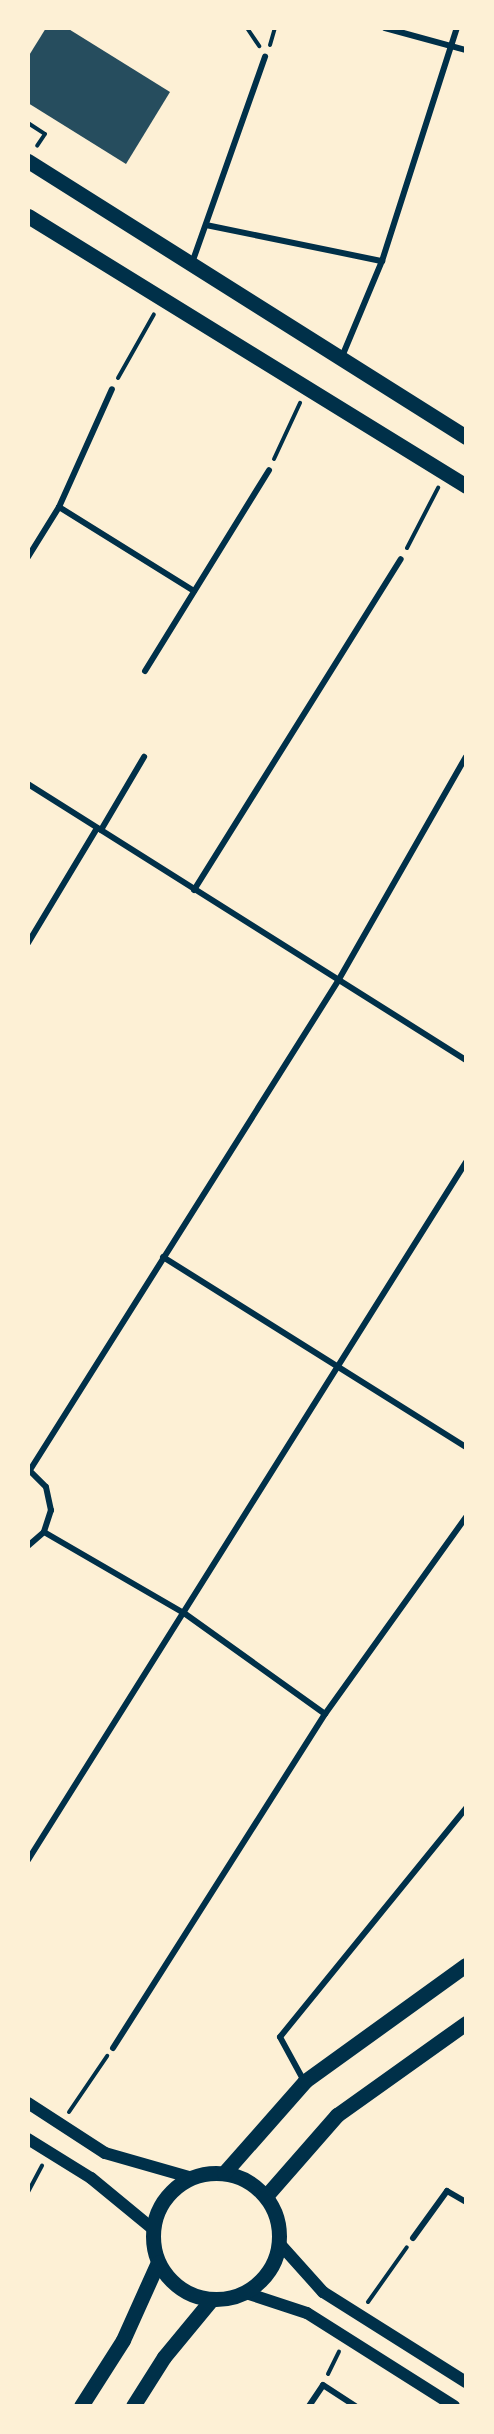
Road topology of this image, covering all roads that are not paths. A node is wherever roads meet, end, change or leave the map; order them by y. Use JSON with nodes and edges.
{"nodes":[{"id":1,"x":385,"y":28,"type":"edge"},
{"id":2,"x":457,"y":28,"type":"edge"},
{"id":3,"x":453,"y":47,"type":"junction"},
{"id":4,"x":465,"y":50,"type":"edge"},
{"id":5,"x":265,"y":57,"type":"road end"},
{"id":6,"x":28,"y":161,"type":"edge"},
{"id":7,"x":28,"y":216,"type":"edge"},
{"id":8,"x":206,"y":225,"type":"junction"},
{"id":9,"x":382,"y":261,"type":"junction"},
{"id":10,"x":192,"y":265,"type":"junction"},
{"id":11,"x":341,"y":359,"type":"junction"},
{"id":12,"x":112,"y":389,"type":"road end"},
{"id":13,"x":465,"y":437,"type":"edge"},
{"id":14,"x":269,"y":470,"type":"road end"},
{"id":15,"x":465,"y":486,"type":"edge"},
{"id":16,"x":59,"y":507,"type":"junction"},
{"id":17,"x":28,"y":557,"type":"edge"},
{"id":18,"x":401,"y":559,"type":"road end"},
{"id":19,"x":194,"y":591,"type":"junction"},
{"id":20,"x":145,"y":671,"type":"dead end"},
{"id":21,"x":465,"y":757,"type":"edge"},
{"id":22,"x":144,"y":758,"type":"dead end"},
{"id":23,"x":28,"y":784,"type":"edge"},
{"id":24,"x":99,"y":829,"type":"junction"},
{"id":25,"x":194,"y":890,"type":"junction"},
{"id":26,"x":28,"y":943,"type":"edge"},
{"id":27,"x":338,"y":981,"type":"junction"},
{"id":28,"x":465,"y":1060,"type":"edge"},
{"id":29,"x":465,"y":1162,"type":"edge"},
{"id":30,"x":163,"y":1257,"type":"junction"},
{"id":31,"x":335,"y":1367,"type":"junction"},
{"id":32,"x":465,"y":1447,"type":"edge"},
{"id":33,"x":29,"y":1470,"type":"edge"},
{"id":34,"x":465,"y":1517,"type":"edge"},
{"id":35,"x":44,"y":1532,"type":"junction"},
{"id":36,"x":28,"y":1546,"type":"edge"},
{"id":37,"x":184,"y":1613,"type":"junction"},
{"id":38,"x":326,"y":1714,"type":"junction"},
{"id":39,"x":465,"y":1808,"type":"edge"},
{"id":40,"x":28,"y":1860,"type":"edge"},
{"id":41,"x":465,"y":1965,"type":"edge"},
{"id":42,"x":465,"y":2024,"type":"edge"},
{"id":43,"x":113,"y":2048,"type":"road end"},
{"id":44,"x":305,"y":2081,"type":"junction"},
{"id":45,"x":28,"y":2103,"type":"edge"},
{"id":46,"x":28,"y":2139,"type":"edge"},
{"id":47,"x":224,"y":2173,"type":"junction"},
{"id":48,"x":192,"y":2178,"type":"junction"},
{"id":49,"x":266,"y":2196,"type":"junction"},
{"id":50,"x":465,"y":2202,"type":"edge"},
{"id":51,"x":153,"y":2229,"type":"junction"},
{"id":52,"x":413,"y":2238,"type":"road end"},
{"id":53,"x":279,"y":2243,"type":"junction"},
{"id":54,"x":158,"y":2262,"type":"junction"},
{"id":55,"x":246,"y":2293,"type":"junction"},
{"id":56,"x":211,"y":2300,"type":"junction"},
{"id":57,"x":465,"y":2382,"type":"edge"},
{"id":58,"x":81,"y":2406,"type":"edge"},
{"id":59,"x":134,"y":2406,"type":"edge"},
{"id":60,"x":309,"y":2406,"type":"edge"},
{"id":61,"x":355,"y":2406,"type":"edge"},
{"id":62,"x":454,"y":2406,"type":"edge"}],
"edges":[{"from":1,"to":3,"type":"street"},
{"from":2,"to":3,"type":"street"},
{"from":3,"to":4,"type":"street"},
{"from":3,"to":9,"type":"street"},
{"from":5,"to":8,"type":"street"},
{"from":6,"to":10,"type":"main road"},
{"from":7,"to":15,"type":"main road"},
{"from":8,"to":9,"type":"street"},
{"from":8,"to":10,"type":"street"},
{"from":9,"to":11,"type":"street"},
{"from":10,"to":11,"type":"main road"},
{"from":11,"to":13,"type":"main road"},
{"from":12,"to":16,"type":"street"},
{"from":14,"to":19,"type":"street"},
{"from":16,"to":17,"type":"street"},
{"from":16,"to":19,"type":"street"},
{"from":18,"to":25,"type":"street"},
{"from":19,"to":20,"type":"street"},
{"from":21,"to":27,"type":"street"},
{"from":22,"to":24,"type":"street"},
{"from":23,"to":24,"type":"street"},
{"from":24,"to":25,"type":"street"},
{"from":24,"to":26,"type":"street"},
{"from":25,"to":27,"type":"street"},
{"from":27,"to":28,"type":"street"},
{"from":27,"to":30,"type":"street"},
{"from":29,"to":31,"type":"street"},
{"from":30,"to":31,"type":"street"},
{"from":30,"to":33,"type":"street"},
{"from":31,"to":32,"type":"street"},
{"from":31,"to":37,"type":"street"},
{"from":33,"to":35,"type":"street"},
{"from":34,"to":38,"type":"street"},
{"from":35,"to":36,"type":"street"},
{"from":35,"to":37,"type":"street"},
{"from":37,"to":38,"type":"street"},
{"from":37,"to":40,"type":"street"},
{"from":38,"to":43,"type":"street"},
{"from":39,"to":44,"type":"street"},
{"from":41,"to":44,"type":"main road"},
{"from":42,"to":49,"type":"main road"},
{"from":44,"to":47,"type":"main road"},
{"from":45,"to":48,"type":"main road"},
{"from":46,"to":51,"type":"main road"},
{"from":47,"to":48,"type":"main road"},
{"from":47,"to":49,"type":"main road"},
{"from":48,"to":51,"type":"main road"},
{"from":49,"to":53,"type":"main road"},
{"from":50,"to":52,"type":"street"},
{"from":51,"to":54,"type":"main road"},
{"from":53,"to":55,"type":"main road"},
{"from":53,"to":57,"type":"main road"},
{"from":54,"to":56,"type":"main road"},
{"from":54,"to":58,"type":"main road"},
{"from":55,"to":56,"type":"main road"},
{"from":55,"to":62,"type":"main road"},
{"from":56,"to":59,"type":"main road"},
{"from":60,"to":61,"type":"street"}]}
